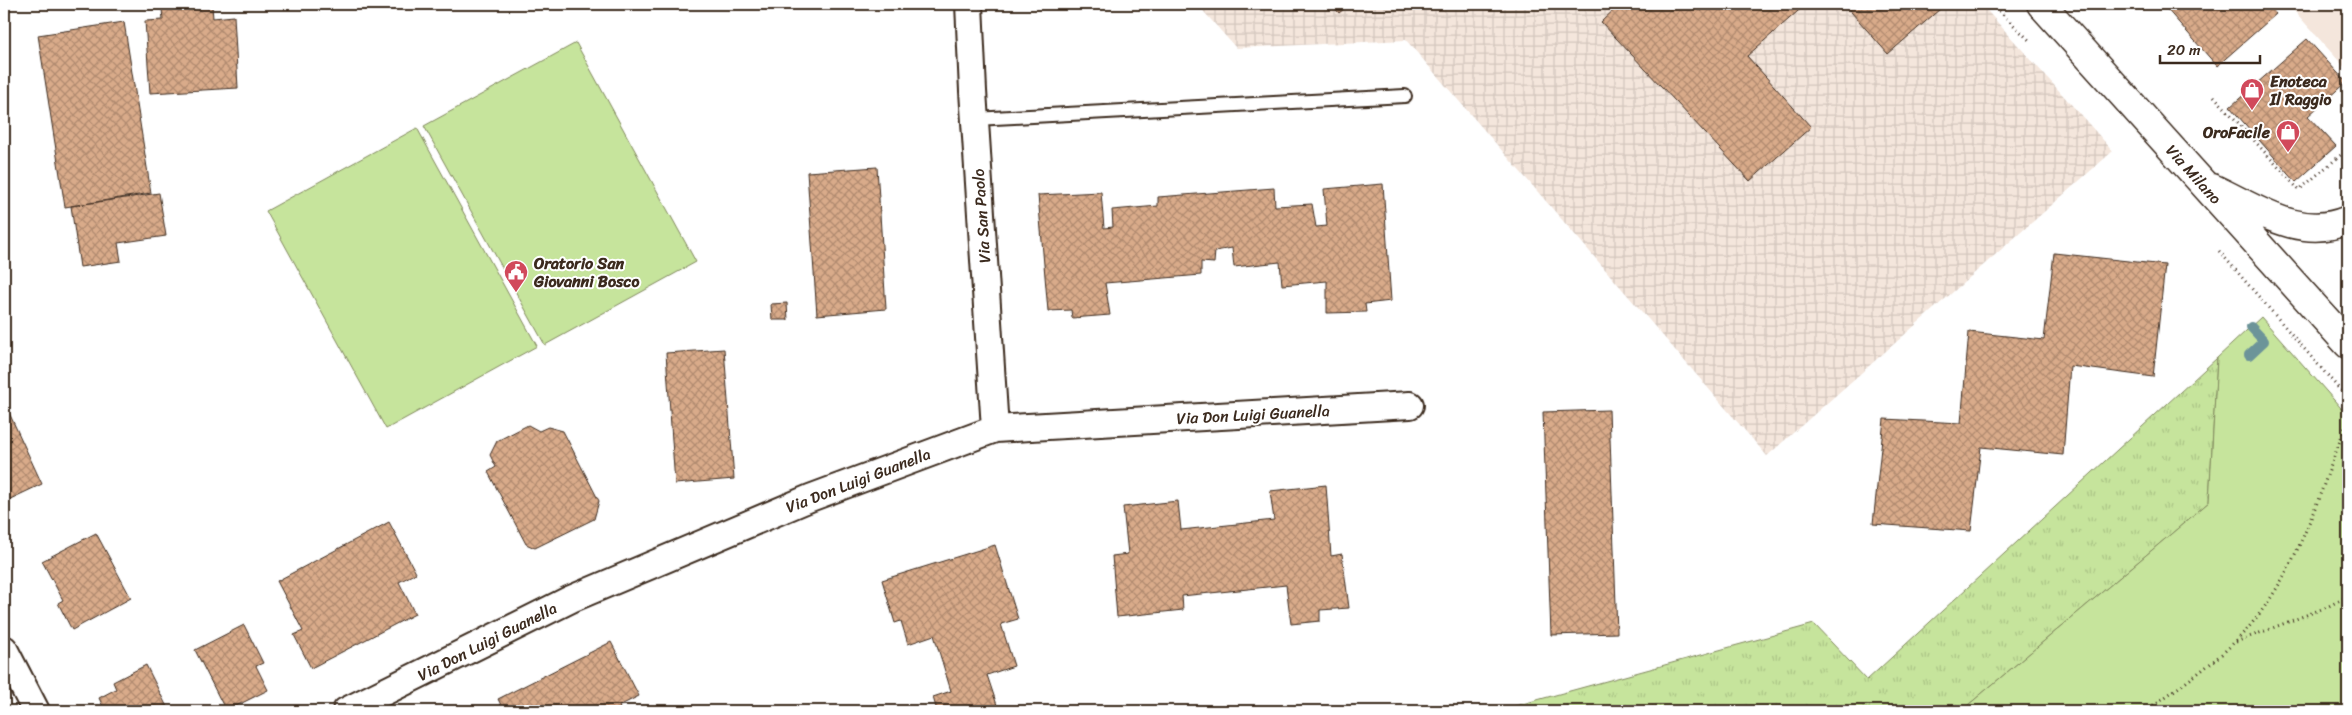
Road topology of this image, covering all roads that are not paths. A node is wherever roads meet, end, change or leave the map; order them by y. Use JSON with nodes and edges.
{"nodes":[{"id":1,"x":969,"y":4,"type":"edge"},
{"id":2,"x":2041,"y":4,"type":"edge"},
{"id":3,"x":1405,"y":96,"type":"dead end"},
{"id":4,"x":974,"y":119,"type":"junction"},
{"id":5,"x":2202,"y":183,"type":"junction"},
{"id":6,"x":2348,"y":220,"type":"edge"},
{"id":7,"x":2348,"y":344,"type":"edge"},
{"id":8,"x":1410,"y":405,"type":"dead end"},
{"id":9,"x":995,"y":429,"type":"junction"},
{"id":10,"x":4,"y":649,"type":"edge"},
{"id":11,"x":36,"y":711,"type":"edge"},
{"id":12,"x":346,"y":711,"type":"edge"}],
"edges":[{"from":1,"to":4,"type":"street","name":"Via San Paolo"},
{"from":2,"to":5,"type":"street","name":"Via Milano"},
{"from":3,"to":4,"type":"lane"},
{"from":4,"to":9,"type":"street","name":"Via San Paolo"},
{"from":5,"to":6,"type":"street"},
{"from":5,"to":7,"type":"street","name":"Via Milano"},
{"from":8,"to":9,"type":"street","name":"Via Don Luigi Guanella"},
{"from":9,"to":12,"type":"street","name":"Via Don Luigi Guanella"},
{"from":10,"to":11,"type":"street"}]}
